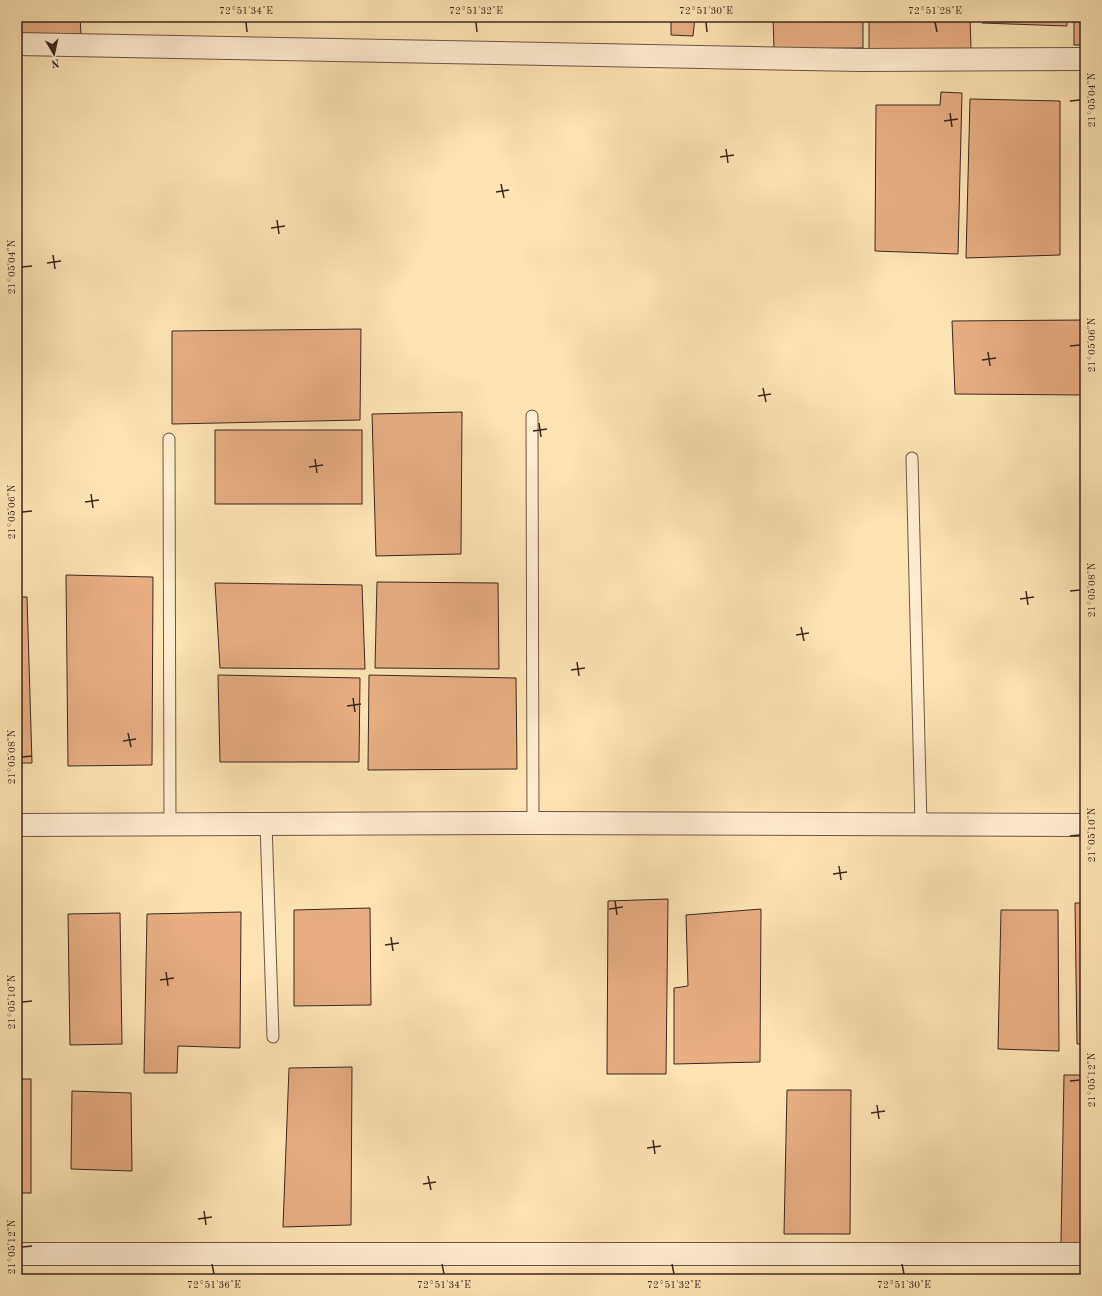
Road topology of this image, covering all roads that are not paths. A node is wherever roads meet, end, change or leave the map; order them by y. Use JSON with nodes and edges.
{"nodes":[{"id":1,"x":17,"y":44,"type":"edge"},
{"id":2,"x":1085,"y":59,"type":"edge"},
{"id":3,"x":532,"y":416,"type":"dead end"},
{"id":4,"x":170,"y":439,"type":"dead end"},
{"id":5,"x":912,"y":458,"type":"dead end"},
{"id":6,"x":266,"y":823,"type":"junction"},
{"id":7,"x":533,"y":823,"type":"junction"},
{"id":8,"x":17,"y":824,"type":"edge"},
{"id":9,"x":170,"y":824,"type":"junction"},
{"id":10,"x":921,"y":824,"type":"junction"},
{"id":11,"x":1085,"y":825,"type":"edge"},
{"id":12,"x":273,"y":1037,"type":"dead end"},
{"id":13,"x":17,"y":1254,"type":"edge"},
{"id":14,"x":1085,"y":1254,"type":"edge"}],
"edges":[{"from":1,"to":2,"type":"street"},
{"from":3,"to":7,"type":"lane"},
{"from":4,"to":9,"type":"lane"},
{"from":5,"to":10,"type":"lane"},
{"from":6,"to":7,"type":"street"},
{"from":6,"to":9,"type":"street"},
{"from":6,"to":12,"type":"lane"},
{"from":7,"to":10,"type":"street"},
{"from":8,"to":9,"type":"street"},
{"from":10,"to":11,"type":"street"},
{"from":13,"to":14,"type":"street"}]}
